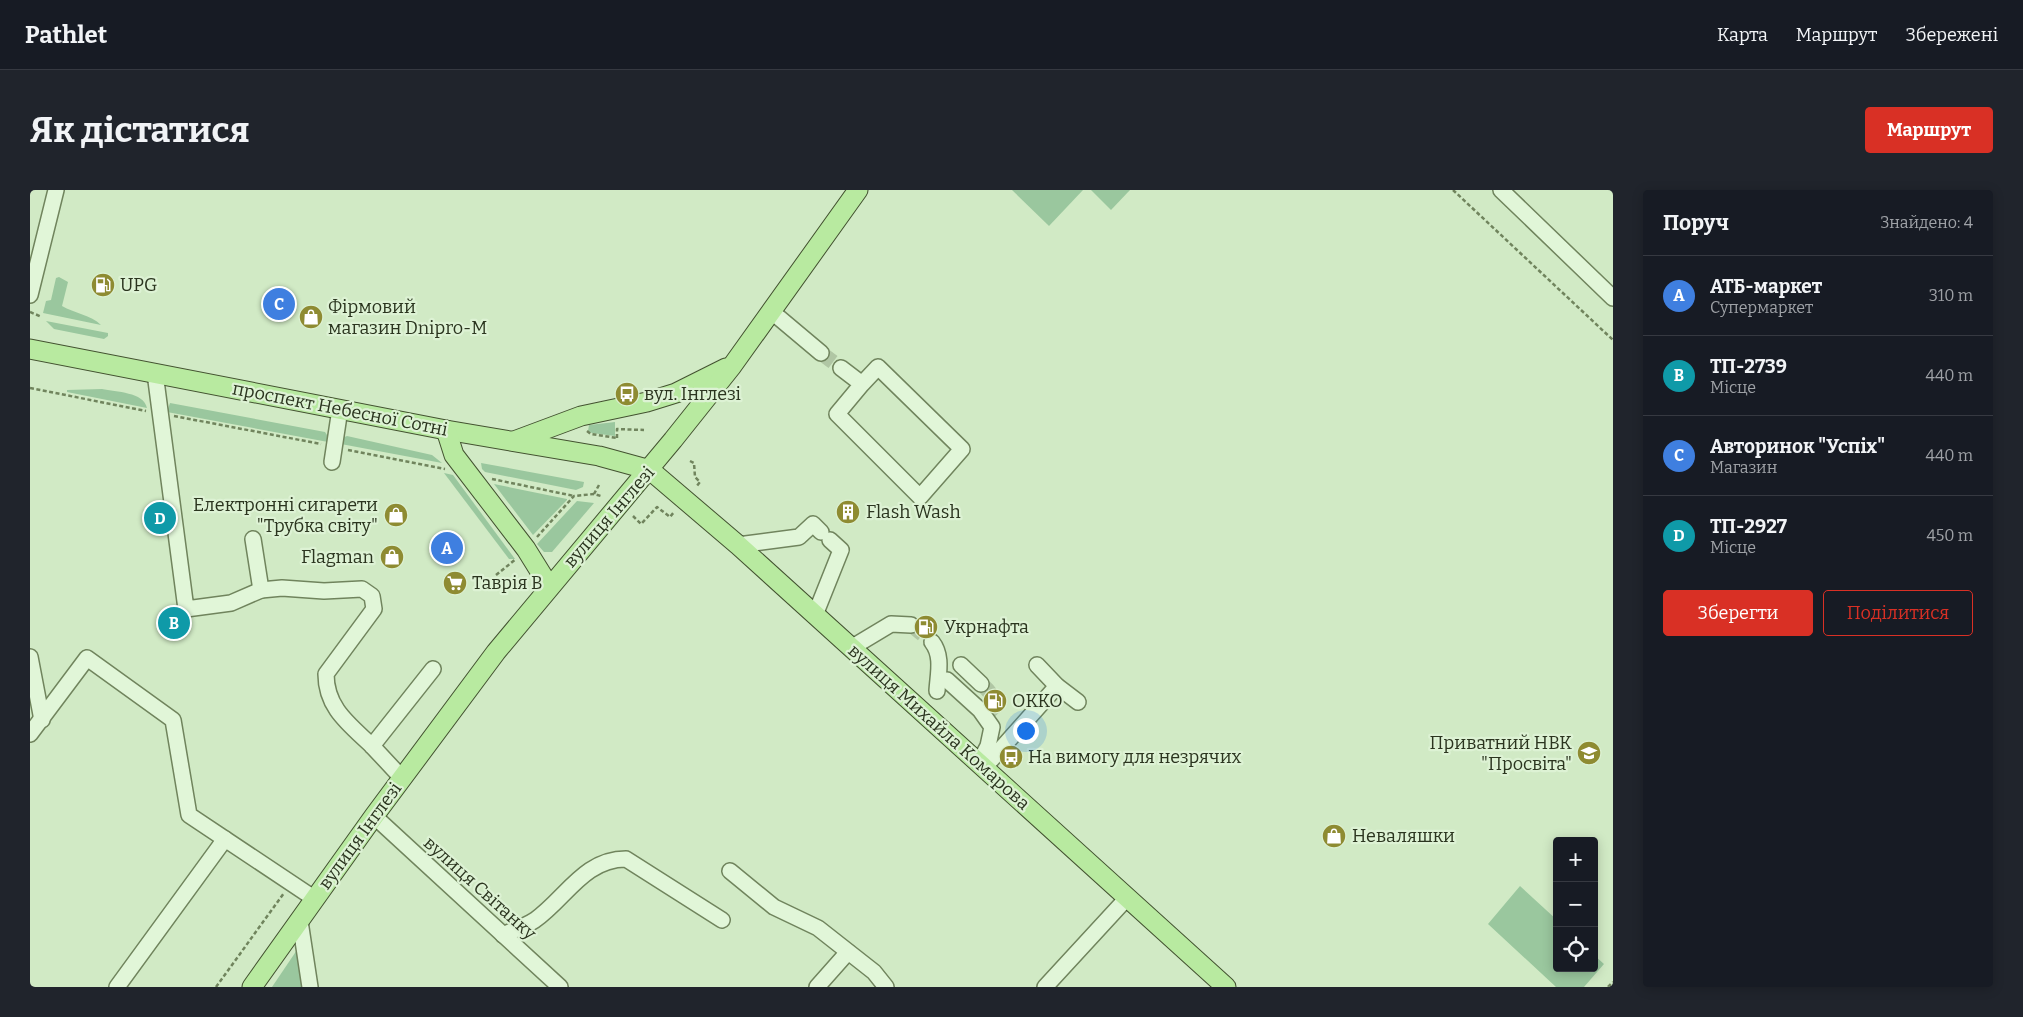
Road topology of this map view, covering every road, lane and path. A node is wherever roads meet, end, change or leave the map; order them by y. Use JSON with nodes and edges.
{"nodes":[{"id":1,"x":53,"y":190,"type":"edge"},
{"id":2,"x":858,"y":190,"type":"edge"},
{"id":3,"x":1453,"y":190,"type":"edge"},
{"id":4,"x":1501,"y":190,"type":"edge"},
{"id":5,"x":30,"y":295,"type":"edge"},
{"id":6,"x":1613,"y":298,"type":"edge"},
{"id":7,"x":771,"y":311,"type":"junction"},
{"id":8,"x":30,"y":312,"type":"edge"},
{"id":9,"x":42,"y":317,"type":"dead end"},
{"id":10,"x":1613,"y":340,"type":"edge"},
{"id":11,"x":30,"y":349,"type":"edge"},
{"id":12,"x":821,"y":353,"type":"tunnel mouth"},
{"id":13,"x":732,"y":366,"type":"junction"},
{"id":14,"x":841,"y":368,"type":"tunnel mouth"},
{"id":15,"x":155,"y":373,"type":"junction"},
{"id":16,"x":862,"y":384,"type":"junction"},
{"id":17,"x":30,"y":388,"type":"edge"},
{"id":18,"x":340,"y":409,"type":"junction"},
{"id":19,"x":160,"y":413,"type":"junction"},
{"id":20,"x":587,"y":426,"type":"dead end"},
{"id":21,"x":446,"y":430,"type":"junction"},
{"id":22,"x":644,"y":430,"type":"dead end"},
{"id":23,"x":512,"y":441,"type":"junction"},
{"id":24,"x":334,"y":447,"type":"junction"},
{"id":25,"x":690,"y":461,"type":"dead end"},
{"id":26,"x":332,"y":462,"type":"dead end"},
{"id":27,"x":445,"y":469,"type":"dead end"},
{"id":28,"x":650,"y":470,"type":"junction"},
{"id":29,"x":483,"y":477,"type":"dead end"},
{"id":30,"x":599,"y":485,"type":"dead end"},
{"id":31,"x":696,"y":487,"type":"dead end"},
{"id":32,"x":594,"y":494,"type":"junction"},
{"id":33,"x":574,"y":496,"type":"junction"},
{"id":34,"x":601,"y":496,"type":"dead end"},
{"id":35,"x":674,"y":512,"type":"dead end"},
{"id":36,"x":633,"y":516,"type":"dead end"},
{"id":37,"x":254,"y":539,"type":"dead end"},
{"id":38,"x":533,"y":541,"type":"dead end"},
{"id":39,"x":738,"y":545,"type":"junction"},
{"id":40,"x":518,"y":556,"type":"dead end"},
{"id":41,"x":496,"y":575,"type":"dead end"},
{"id":42,"x":549,"y":586,"type":"junction"},
{"id":43,"x":261,"y":590,"type":"junction"},
{"id":44,"x":815,"y":615,"type":"junction"},
{"id":45,"x":911,"y":625,"type":"tunnel mouth"},
{"id":46,"x":932,"y":642,"type":"tunnel mouth"},
{"id":47,"x":851,"y":648,"type":"junction"},
{"id":48,"x":30,"y":657,"type":"edge"},
{"id":49,"x":961,"y":665,"type":"dead end"},
{"id":50,"x":1037,"y":665,"type":"dead end"},
{"id":51,"x":433,"y":669,"type":"dead end"},
{"id":52,"x":982,"y":684,"type":"tunnel mouth"},
{"id":53,"x":1057,"y":686,"type":"junction"},
{"id":54,"x":1078,"y":702,"type":"dead end"},
{"id":55,"x":42,"y":720,"type":"junction"},
{"id":56,"x":30,"y":734,"type":"edge"},
{"id":57,"x":372,"y":746,"type":"junction"},
{"id":58,"x":982,"y":765,"type":"junction"},
{"id":59,"x":402,"y":778,"type":"junction"},
{"id":60,"x":374,"y":816,"type":"junction"},
{"id":61,"x":225,"y":839,"type":"junction"},
{"id":62,"x":730,"y":871,"type":"dead end"},
{"id":63,"x":292,"y":883,"type":"junction"},
{"id":64,"x":1127,"y":898,"type":"junction"},
{"id":65,"x":315,"y":899,"type":"junction"},
{"id":66,"x":722,"y":920,"type":"dead end"},
{"id":67,"x":300,"y":921,"type":"junction"},
{"id":68,"x":503,"y":935,"type":"junction"},
{"id":69,"x":848,"y":952,"type":"junction"},
{"id":70,"x":1613,"y":982,"type":"edge"},
{"id":71,"x":116,"y":987,"type":"edge"},
{"id":72,"x":216,"y":987,"type":"edge"},
{"id":73,"x":252,"y":987,"type":"edge"},
{"id":74,"x":310,"y":987,"type":"edge"},
{"id":75,"x":560,"y":987,"type":"edge"},
{"id":76,"x":817,"y":987,"type":"edge"},
{"id":77,"x":886,"y":987,"type":"edge"},
{"id":78,"x":1045,"y":987,"type":"edge"},
{"id":79,"x":1226,"y":987,"type":"edge"},
{"id":80,"x":1608,"y":987,"type":"edge"}],
"edges":[{"from":1,"to":5,"type":"street"},
{"from":2,"to":7,"type":"main road","name":"вулиця Інглезі"},
{"from":3,"to":10,"type":"path"},
{"from":4,"to":6,"type":"street"},
{"from":7,"to":12,"type":"street"},
{"from":7,"to":13,"type":"main road","name":"вулиця Інглезі"},
{"from":8,"to":9,"type":"path"},
{"from":11,"to":15,"type":"main road","name":"проспект Небесної Сотні"},
{"from":13,"to":23,"type":"main road"},
{"from":13,"to":28,"type":"main road","name":"вулиця Інглезі"},
{"from":14,"to":16,"type":"street"},
{"from":15,"to":18,"type":"main road","name":"проспект Небесної Сотні"},
{"from":15,"to":19,"type":"street"},
{"from":16,"to":16,"type":"street"},
{"from":17,"to":19,"type":"path"},
{"from":18,"to":21,"type":"main road","name":"проспект Небесної Сотні"},
{"from":18,"to":24,"type":"street"},
{"from":19,"to":24,"type":"path"},
{"from":19,"to":43,"type":"street"},
{"from":20,"to":22,"type":"path"},
{"from":21,"to":23,"type":"main road","name":"проспект Небесної Сотні"},
{"from":21,"to":42,"type":"main road"},
{"from":23,"to":28,"type":"main road","name":"проспект Небесної Сотні"},
{"from":24,"to":26,"type":"street"},
{"from":24,"to":27,"type":"path"},
{"from":25,"to":31,"type":"path"},
{"from":28,"to":39,"type":"main road","name":"вулиця Михайла Комарова"},
{"from":28,"to":42,"type":"main road","name":"вулиця Інглезі"},
{"from":29,"to":33,"type":"path"},
{"from":30,"to":32,"type":"path"},
{"from":32,"to":33,"type":"path"},
{"from":32,"to":34,"type":"path"},
{"from":33,"to":38,"type":"path"},
{"from":35,"to":36,"type":"path"},
{"from":37,"to":43,"type":"street"},
{"from":39,"to":44,"type":"main road","name":"вулиця Михайла Комарова"},
{"from":39,"to":44,"type":"street"},
{"from":40,"to":41,"type":"path"},
{"from":42,"to":59,"type":"main road","name":"вулиця Інглезі"},
{"from":43,"to":57,"type":"street"},
{"from":44,"to":47,"type":"main road","name":"вулиця Михайла Комарова"},
{"from":45,"to":47,"type":"street"},
{"from":46,"to":58,"type":"street"},
{"from":47,"to":58,"type":"main road","name":"вулиця Михайла Комарова"},
{"from":48,"to":55,"type":"street"},
{"from":49,"to":52,"type":"street"},
{"from":50,"to":53,"type":"street"},
{"from":51,"to":57,"type":"street"},
{"from":53,"to":54,"type":"street"},
{"from":53,"to":58,"type":"street"},
{"from":55,"to":56,"type":"street"},
{"from":55,"to":61,"type":"street"},
{"from":57,"to":59,"type":"street"},
{"from":58,"to":64,"type":"main road","name":"вулиця Михайла Комарова"},
{"from":59,"to":60,"type":"main road","name":"вулиця Інглезі"},
{"from":60,"to":65,"type":"main road","name":"вулиця Інглезі"},
{"from":60,"to":68,"type":"street","name":"вулиця Світанку"},
{"from":61,"to":63,"type":"street"},
{"from":61,"to":71,"type":"street"},
{"from":62,"to":69,"type":"street"},
{"from":63,"to":65,"type":"street"},
{"from":63,"to":72,"type":"path"},
{"from":64,"to":78,"type":"street"},
{"from":64,"to":79,"type":"main road","name":"вулиця Михайла Комарова"},
{"from":65,"to":67,"type":"main road","name":"вулиця Інглезі"},
{"from":66,"to":68,"type":"street"},
{"from":67,"to":73,"type":"main road","name":"вулиця Інглезі"},
{"from":67,"to":74,"type":"street"},
{"from":68,"to":75,"type":"street","name":"вулиця Світанку"},
{"from":69,"to":76,"type":"street"},
{"from":69,"to":77,"type":"street"},
{"from":70,"to":80,"type":"path"}]}
